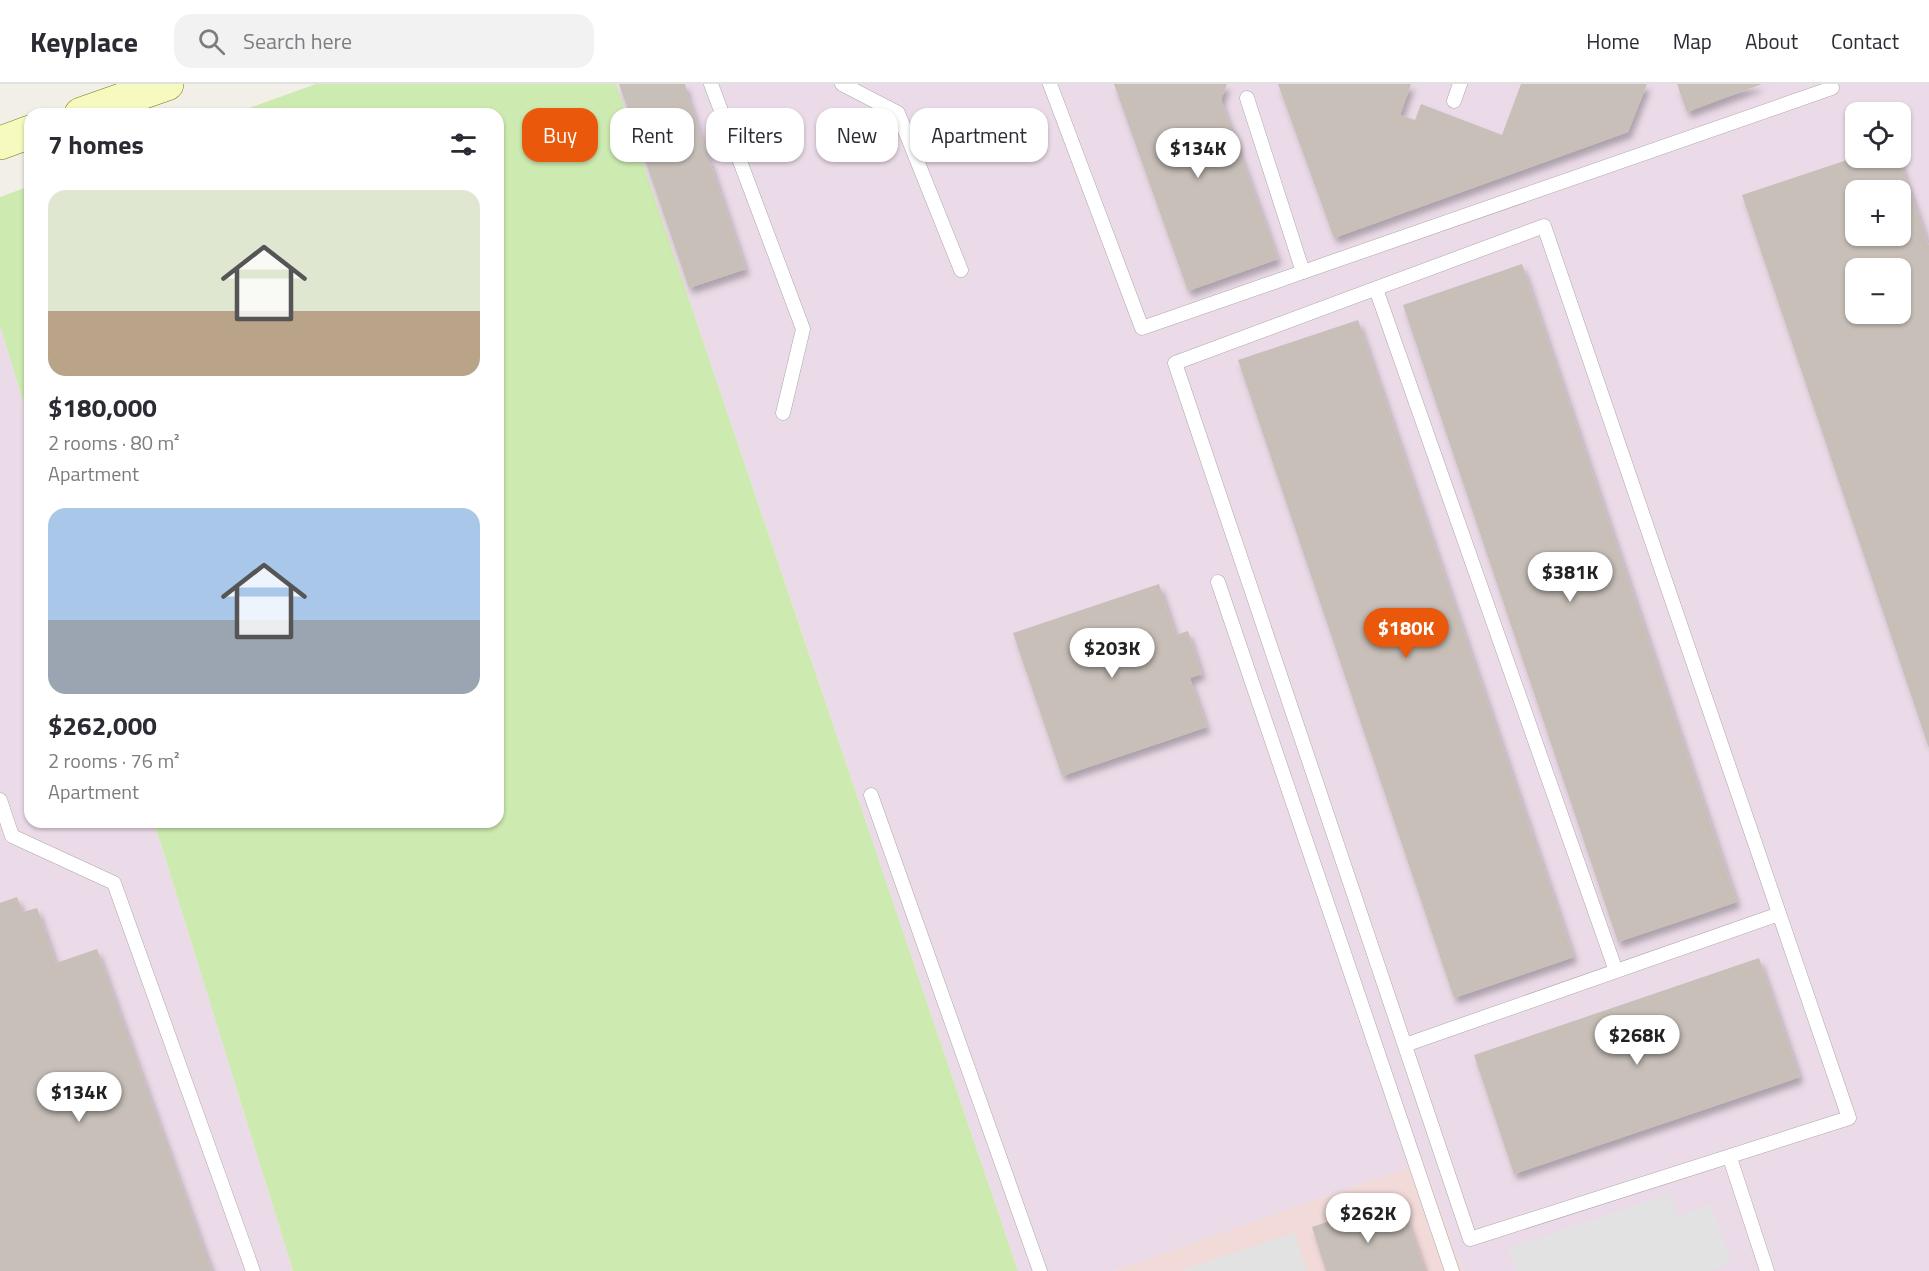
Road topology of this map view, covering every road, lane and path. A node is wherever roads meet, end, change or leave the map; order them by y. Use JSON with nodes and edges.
{"nodes":[{"id":1,"x":167,"y":84,"type":"edge"},
{"id":2,"x":711,"y":84,"type":"edge"},
{"id":3,"x":842,"y":84,"type":"edge"},
{"id":4,"x":1050,"y":84,"type":"edge"},
{"id":5,"x":1460,"y":84,"type":"edge"},
{"id":6,"x":1830,"y":84,"type":"edge"},
{"id":7,"x":1247,"y":98,"type":"dead end"},
{"id":8,"x":1454,"y":101,"type":"dead end"},
{"id":9,"x":98,"y":108,"type":"edge"},
{"id":10,"x":24,"y":134,"type":"edge"},
{"id":11,"x":0,"y":143,"type":"edge"},
{"id":12,"x":961,"y":270,"type":"dead end"},
{"id":13,"x":1303,"y":272,"type":"junction"},
{"id":14,"x":1376,"y":289,"type":"junction"},
{"id":15,"x":783,"y":413,"type":"dead end"},
{"id":16,"x":1218,"y":582,"type":"dead end"},
{"id":17,"x":871,"y":795,"type":"dead end"},
{"id":18,"x":0,"y":800,"type":"edge"},
{"id":19,"x":6,"y":838,"type":"edge"},
{"id":20,"x":1779,"y":914,"type":"junction"},
{"id":21,"x":1616,"y":971,"type":"junction"},
{"id":22,"x":1405,"y":1044,"type":"junction"},
{"id":23,"x":1730,"y":1158,"type":"junction"},
{"id":24,"x":252,"y":1271,"type":"edge"},
{"id":25,"x":1040,"y":1271,"type":"edge"},
{"id":26,"x":1452,"y":1271,"type":"edge"},
{"id":27,"x":1767,"y":1271,"type":"edge"}],
"edges":[{"from":1,"to":9,"type":"street"},
{"from":2,"to":15,"type":"lane"},
{"from":3,"to":12,"type":"lane"},
{"from":4,"to":13,"type":"lane"},
{"from":5,"to":8,"type":"lane"},
{"from":6,"to":13,"type":"lane"},
{"from":7,"to":13,"type":"lane"},
{"from":10,"to":11,"type":"street"},
{"from":14,"to":20,"type":"lane"},
{"from":14,"to":21,"type":"lane"},
{"from":14,"to":22,"type":"lane"},
{"from":16,"to":26,"type":"lane"},
{"from":17,"to":25,"type":"lane"},
{"from":18,"to":19,"type":"lane"},
{"from":19,"to":24,"type":"lane"},
{"from":20,"to":21,"type":"lane"},
{"from":20,"to":23,"type":"lane"},
{"from":21,"to":22,"type":"lane"},
{"from":22,"to":23,"type":"lane"},
{"from":23,"to":27,"type":"lane"}]}
